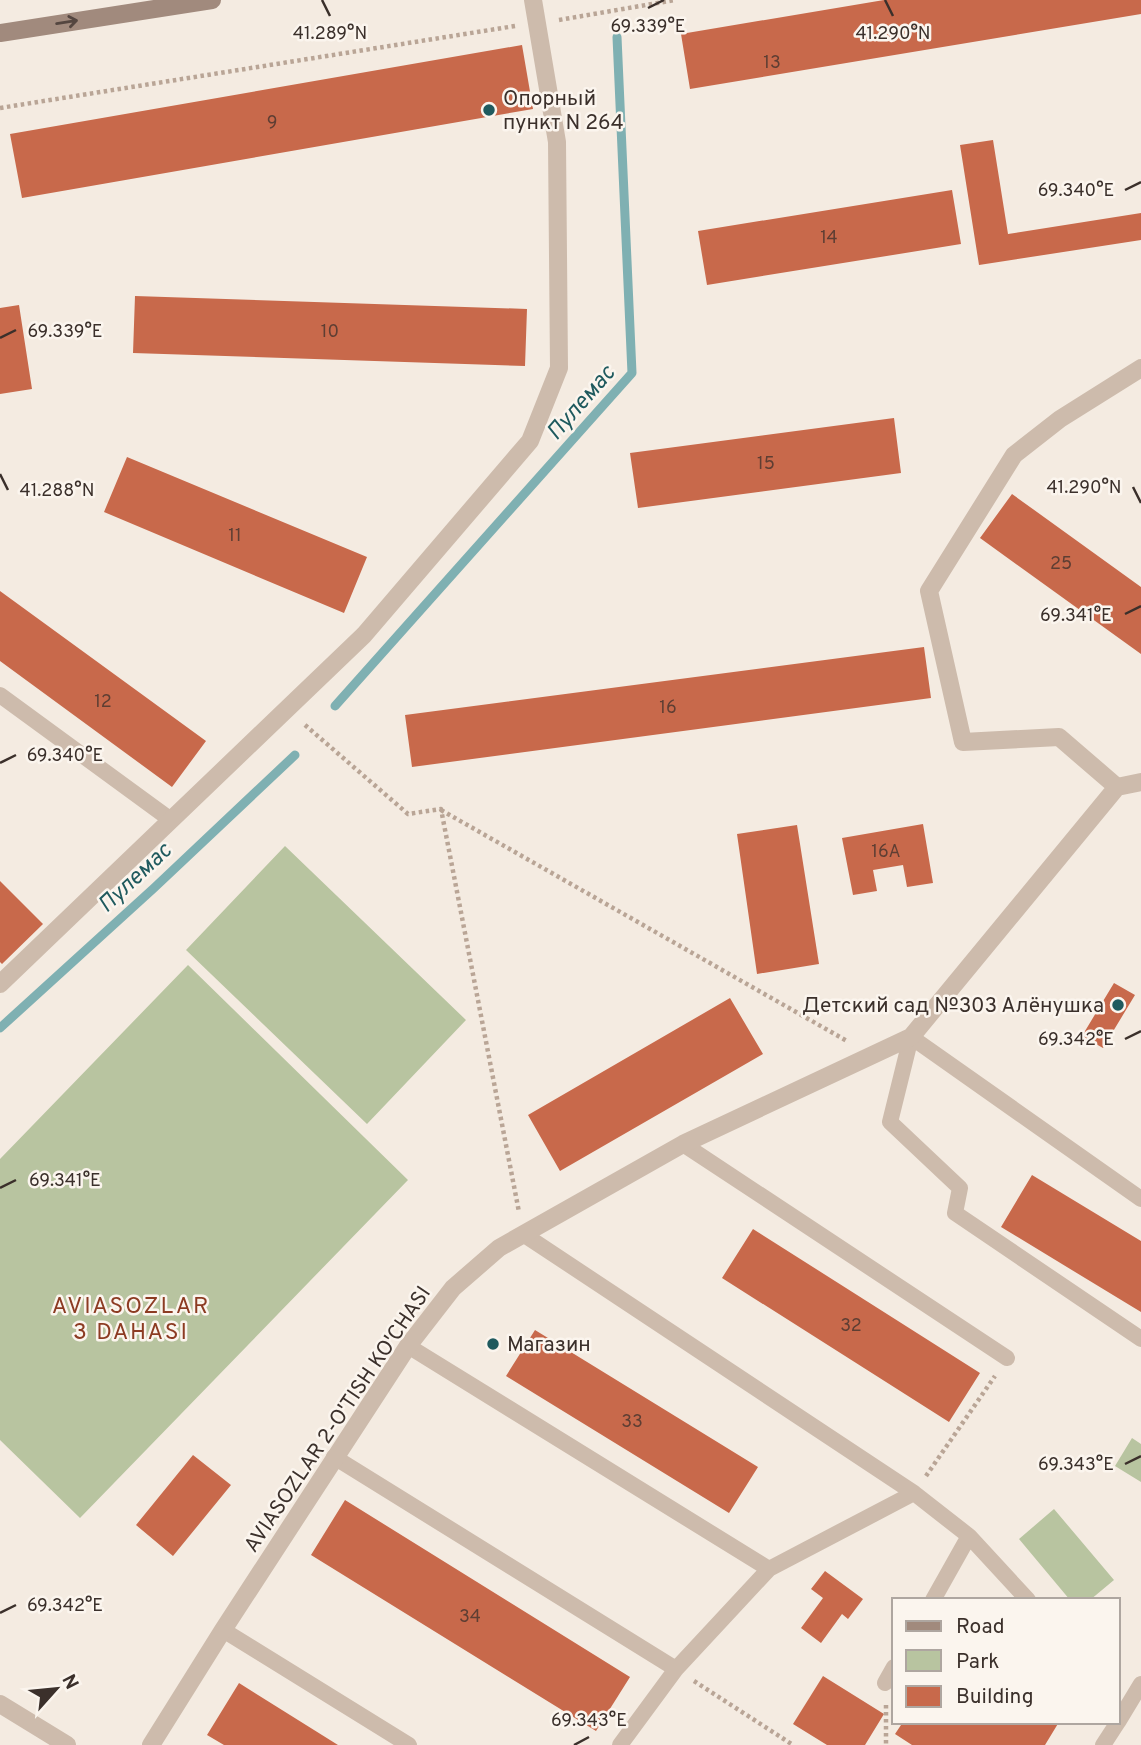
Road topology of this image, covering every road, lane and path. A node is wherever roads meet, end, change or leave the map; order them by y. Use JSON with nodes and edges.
{"nodes":[{"id":1,"x":212,"y":0,"type":"edge"},
{"id":2,"x":533,"y":0,"type":"edge"},
{"id":3,"x":675,"y":0,"type":"edge"},
{"id":4,"x":537,"y":23,"type":"junction"},
{"id":5,"x":0,"y":33,"type":"edge"},
{"id":6,"x":0,"y":108,"type":"edge"},
{"id":7,"x":1141,"y":368,"type":"edge"},
{"id":8,"x":0,"y":695,"type":"edge"},
{"id":9,"x":305,"y":724,"type":"dead end"},
{"id":10,"x":1141,"y":782,"type":"edge"},
{"id":11,"x":1118,"y":787,"type":"junction"},
{"id":12,"x":441,"y":809,"type":"junction"},
{"id":13,"x":171,"y":820,"type":"junction"},
{"id":14,"x":0,"y":984,"type":"edge"},
{"id":15,"x":911,"y":1037,"type":"junction"},
{"id":16,"x":872,"y":1055,"type":"junction"},
{"id":17,"x":682,"y":1144,"type":"junction"},
{"id":18,"x":1141,"y":1199,"type":"edge"},
{"id":19,"x":523,"y":1234,"type":"junction"},
{"id":20,"x":1141,"y":1339,"type":"edge"},
{"id":21,"x":408,"y":1346,"type":"junction"},
{"id":22,"x":1007,"y":1358,"type":"joint"},
{"id":23,"x":334,"y":1457,"type":"junction"},
{"id":24,"x":914,"y":1493,"type":"junction"},
{"id":25,"x":969,"y":1536,"type":"junction"},
{"id":26,"x":769,"y":1569,"type":"junction"},
{"id":27,"x":934,"y":1598,"type":"edge"},
{"id":28,"x":1026,"y":1598,"type":"edge"},
{"id":29,"x":223,"y":1630,"type":"junction"},
{"id":30,"x":676,"y":1669,"type":"junction"},
{"id":31,"x":892,"y":1671,"type":"edge"},
{"id":32,"x":885,"y":1683,"type":"joint"},
{"id":33,"x":1141,"y":1684,"type":"edge"},
{"id":34,"x":0,"y":1704,"type":"edge"},
{"id":35,"x":1120,"y":1713,"type":"edge"},
{"id":36,"x":1114,"y":1724,"type":"edge"},
{"id":37,"x":67,"y":1745,"type":"edge"},
{"id":38,"x":151,"y":1745,"type":"edge"},
{"id":39,"x":409,"y":1745,"type":"edge"},
{"id":40,"x":620,"y":1745,"type":"edge"},
{"id":41,"x":793,"y":1745,"type":"edge"},
{"id":42,"x":886,"y":1745,"type":"edge"},
{"id":43,"x":1103,"y":1745,"type":"edge"}],
"edges":[{"from":5,"to":1,"type":"main road","one_way":true},
{"from":2,"to":4,"type":"street"},
{"from":3,"to":4,"type":"path"},
{"from":4,"to":6,"type":"path"},
{"from":4,"to":13,"type":"street"},
{"from":7,"to":11,"type":"street"},
{"from":8,"to":13,"type":"lane"},
{"from":9,"to":12,"type":"path"},
{"from":10,"to":11,"type":"street"},
{"from":11,"to":15,"type":"street","name":"AVIASOZLAR 2-O'TISH KO'CHASI"},
{"from":12,"to":16,"type":"path"},
{"from":12,"to":19,"type":"path"},
{"from":13,"to":14,"type":"street"},
{"from":15,"to":16,"type":"street","name":"AVIASOZLAR 2-O'TISH KO'CHASI"},
{"from":15,"to":18,"type":"lane"},
{"from":15,"to":20,"type":"lane"},
{"from":16,"to":17,"type":"street","name":"AVIASOZLAR 2-O'TISH KO'CHASI"},
{"from":17,"to":19,"type":"street","name":"AVIASOZLAR 2-O'TISH KO'CHASI"},
{"from":17,"to":22,"type":"lane"},
{"from":19,"to":21,"type":"street","name":"AVIASOZLAR 2-O'TISH KO'CHASI"},
{"from":19,"to":24,"type":"lane"},
{"from":21,"to":23,"type":"street","name":"AVIASOZLAR 2-O'TISH KO'CHASI"},
{"from":21,"to":26,"type":"lane"},
{"from":22,"to":24,"type":"path"},
{"from":23,"to":29,"type":"street","name":"AVIASOZLAR 2-O'TISH KO'CHASI"},
{"from":23,"to":30,"type":"lane"},
{"from":24,"to":25,"type":"lane"},
{"from":24,"to":26,"type":"lane"},
{"from":25,"to":27,"type":"lane"},
{"from":25,"to":28,"type":"lane"},
{"from":26,"to":30,"type":"lane"},
{"from":29,"to":38,"type":"street","name":"AVIASOZLAR 2-O'TISH KO'CHASI"},
{"from":29,"to":39,"type":"lane"},
{"from":30,"to":40,"type":"lane"},
{"from":30,"to":41,"type":"path"},
{"from":31,"to":32,"type":"lane"},
{"from":32,"to":42,"type":"path"},
{"from":33,"to":35,"type":"lane"},
{"from":34,"to":37,"type":"street"},
{"from":36,"to":43,"type":"lane"}]}
